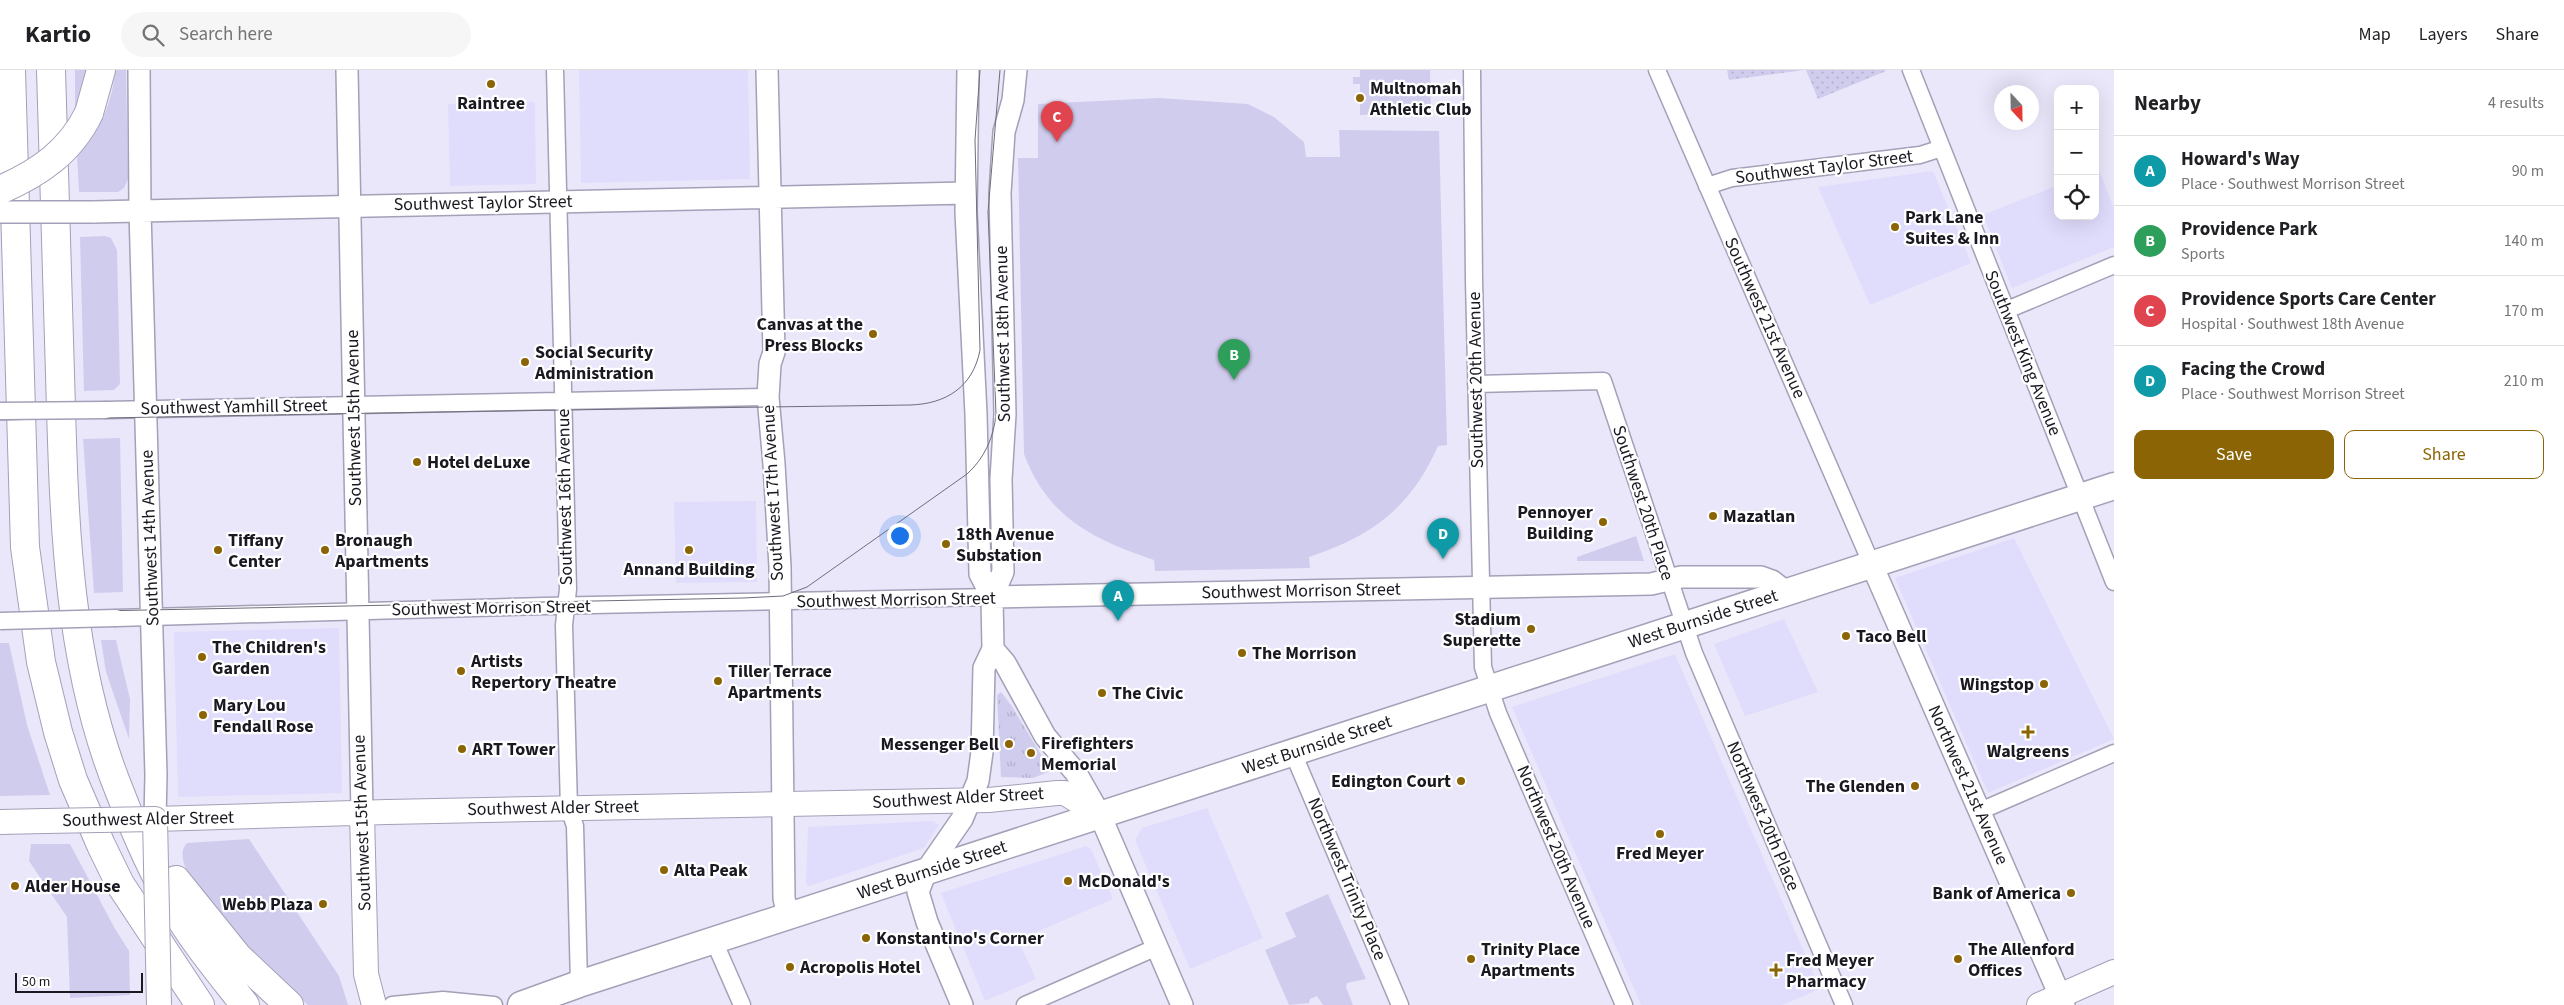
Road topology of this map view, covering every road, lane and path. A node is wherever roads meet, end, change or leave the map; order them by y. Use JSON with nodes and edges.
{"nodes":[{"id":1,"x":11,"y":70,"type":"edge"},
{"id":2,"x":51,"y":70,"type":"edge"},
{"id":3,"x":101,"y":70,"type":"edge"},
{"id":4,"x":139,"y":70,"type":"edge"},
{"id":5,"x":347,"y":70,"type":"edge"},
{"id":6,"x":555,"y":70,"type":"edge"},
{"id":7,"x":766,"y":70,"type":"edge"},
{"id":8,"x":968,"y":70,"type":"edge"},
{"id":9,"x":1016,"y":70,"type":"edge"},
{"id":10,"x":1472,"y":70,"type":"edge"},
{"id":11,"x":1657,"y":70,"type":"edge"},
{"id":12,"x":1911,"y":70,"type":"edge"},
{"id":13,"x":1942,"y":148,"type":"junction"},
{"id":14,"x":1707,"y":186,"type":"junction"},
{"id":15,"x":0,"y":190,"type":"edge"},
{"id":16,"x":966,"y":194,"type":"junction"},
{"id":17,"x":769,"y":197,"type":"junction"},
{"id":18,"x":557,"y":202,"type":"junction"},
{"id":19,"x":349,"y":206,"type":"junction"},
{"id":20,"x":140,"y":211,"type":"junction"},
{"id":21,"x":0,"y":212,"type":"edge"},
{"id":22,"x":2114,"y":266,"type":"edge"},
{"id":23,"x":2007,"y":310,"type":"junction"},
{"id":24,"x":1476,"y":384,"type":"junction"},
{"id":25,"x":768,"y":397,"type":"junction"},
{"id":26,"x":563,"y":400,"type":"junction"},
{"id":27,"x":354,"y":405,"type":"junction"},
{"id":28,"x":146,"y":408,"type":"junction"},
{"id":29,"x":0,"y":411,"type":"edge"},
{"id":30,"x":2114,"y":486,"type":"edge"},
{"id":31,"x":2080,"y":496,"type":"junction"},
{"id":32,"x":1872,"y":565,"type":"junction"},
{"id":33,"x":1668,"y":580,"type":"junction"},
{"id":34,"x":2114,"y":582,"type":"edge"},
{"id":35,"x":1480,"y":587,"type":"junction"},
{"id":36,"x":1786,"y":592,"type":"junction"},
{"id":37,"x":992,"y":597,"type":"junction"},
{"id":38,"x":780,"y":602,"type":"junction"},
{"id":39,"x":566,"y":606,"type":"junction"},
{"id":40,"x":357,"y":612,"type":"junction"},
{"id":41,"x":151,"y":617,"type":"junction"},
{"id":42,"x":0,"y":621,"type":"edge"},
{"id":43,"x":1684,"y":625,"type":"junction"},
{"id":44,"x":993,"y":649,"type":"junction"},
{"id":45,"x":1490,"y":689,"type":"junction"},
{"id":46,"x":1293,"y":753,"type":"junction"},
{"id":47,"x":2114,"y":753,"type":"edge"},
{"id":48,"x":118,"y":789,"type":"junction"},
{"id":49,"x":969,"y":800,"type":"junction"},
{"id":50,"x":782,"y":804,"type":"junction"},
{"id":51,"x":569,"y":808,"type":"junction"},
{"id":52,"x":1980,"y":811,"type":"junction"},
{"id":53,"x":362,"y":813,"type":"junction"},
{"id":54,"x":1100,"y":815,"type":"junction"},
{"id":55,"x":166,"y":819,"type":"junction"},
{"id":56,"x":0,"y":822,"type":"edge"},
{"id":57,"x":926,"y":871,"type":"junction"},
{"id":58,"x":788,"y":917,"type":"junction"},
{"id":59,"x":714,"y":941,"type":"junction"},
{"id":60,"x":1157,"y":947,"type":"junction"},
{"id":61,"x":2114,"y":972,"type":"edge"},
{"id":62,"x":579,"y":984,"type":"junction"},
{"id":63,"x":2054,"y":1002,"type":"edge"},
{"id":64,"x":159,"y":1005,"type":"edge"},
{"id":65,"x":200,"y":1005,"type":"edge"},
{"id":66,"x":245,"y":1005,"type":"edge"},
{"id":67,"x":288,"y":1005,"type":"edge"},
{"id":68,"x":374,"y":1005,"type":"edge"},
{"id":69,"x":392,"y":1005,"type":"edge"},
{"id":70,"x":494,"y":1005,"type":"edge"},
{"id":71,"x":522,"y":1005,"type":"edge"},
{"id":72,"x":742,"y":1005,"type":"edge"},
{"id":73,"x":962,"y":1005,"type":"edge"},
{"id":74,"x":1025,"y":1005,"type":"edge"},
{"id":75,"x":1182,"y":1005,"type":"edge"},
{"id":76,"x":1400,"y":1005,"type":"edge"},
{"id":77,"x":1624,"y":1005,"type":"edge"},
{"id":78,"x":1844,"y":1005,"type":"edge"}],
"edges":[{"from":1,"to":65,"type":"highway"},
{"from":2,"to":48,"type":"highway"},
{"from":3,"to":15,"type":"highway","bridge":true},
{"from":4,"to":20,"type":"street","name":"Southwest 14th Avenue"},
{"from":5,"to":19,"type":"street","name":"Southwest 15th Avenue"},
{"from":6,"to":18,"type":"street","name":"Southwest 16th Avenue"},
{"from":7,"to":17,"type":"street","name":"Southwest 17th Avenue"},
{"from":8,"to":16,"type":"street","name":"Southwest 18th Avenue"},
{"from":9,"to":37,"type":"street","name":"Southwest 18th Avenue"},
{"from":10,"to":24,"type":"street","name":"Southwest 20th Avenue"},
{"from":11,"to":14,"type":"street","name":"Southwest 21st Avenue"},
{"from":12,"to":13,"type":"street","name":"Southwest King Avenue"},
{"from":13,"to":14,"type":"street","name":"Southwest Taylor Street"},
{"from":13,"to":23,"type":"street","name":"Southwest King Avenue"},
{"from":14,"to":32,"type":"street","name":"Southwest 21st Avenue"},
{"from":16,"to":17,"type":"street","name":"Southwest Taylor Street"},
{"from":16,"to":37,"type":"street","name":"Southwest 18th Avenue"},
{"from":17,"to":18,"type":"street","name":"Southwest Taylor Street"},
{"from":17,"to":25,"type":"street","name":"Southwest 17th Avenue"},
{"from":18,"to":19,"type":"street","name":"Southwest Taylor Street"},
{"from":18,"to":26,"type":"street","name":"Southwest 16th Avenue"},
{"from":19,"to":20,"type":"street","name":"Southwest Taylor Street"},
{"from":19,"to":27,"type":"street","name":"Southwest 15th Avenue"},
{"from":20,"to":21,"type":"street","name":"Southwest Taylor Street","bridge":true},
{"from":20,"to":28,"type":"street","name":"Southwest 14th Avenue"},
{"from":22,"to":23,"type":"street"},
{"from":23,"to":31,"type":"street","name":"Southwest King Avenue"},
{"from":24,"to":33,"type":"street","name":"Southwest 20th Place"},
{"from":24,"to":35,"type":"street","name":"Southwest 20th Avenue"},
{"from":25,"to":26,"type":"street","name":"Southwest Yamhill Street"},
{"from":25,"to":38,"type":"street","name":"Southwest 17th Avenue"},
{"from":26,"to":27,"type":"street","name":"Southwest Yamhill Street"},
{"from":26,"to":39,"type":"street","name":"Southwest 16th Avenue"},
{"from":27,"to":28,"type":"street","name":"Southwest Yamhill Street"},
{"from":27,"to":40,"type":"street","name":"Southwest 15th Avenue"},
{"from":28,"to":29,"type":"street","name":"Southwest Yamhill Street","bridge":true},
{"from":28,"to":41,"type":"street","name":"Southwest 14th Avenue"},
{"from":30,"to":31,"type":"main road","name":"West Burnside Street"},
{"from":31,"to":32,"type":"main road","name":"West Burnside Street"},
{"from":31,"to":34,"type":"street","name":"Southwest King Avenue"},
{"from":32,"to":36,"type":"main road","name":"West Burnside Street"},
{"from":32,"to":52,"type":"street","name":"Northwest 21st Avenue"},
{"from":33,"to":35,"type":"street","name":"Southwest Morrison Street"},
{"from":33,"to":36,"type":"street","name":"Southwest Morrison Street"},
{"from":33,"to":43,"type":"street","name":"Southwest 20th Place"},
{"from":35,"to":37,"type":"street","name":"Southwest Morrison Street"},
{"from":35,"to":45,"type":"street","name":"Southwest 20th Avenue"},
{"from":36,"to":43,"type":"main road","name":"West Burnside Street"},
{"from":37,"to":38,"type":"street","name":"Southwest Morrison Street"},
{"from":37,"to":44,"type":"street","name":"Southwest 18th Avenue"},
{"from":38,"to":39,"type":"street","name":"Southwest Morrison Street"},
{"from":38,"to":50,"type":"street","name":"Southwest 17th Avenue"},
{"from":39,"to":40,"type":"street","name":"Southwest Morrison Street"},
{"from":39,"to":51,"type":"street","name":"Southwest 16th Avenue"},
{"from":40,"to":41,"type":"street","name":"Southwest Morrison Street"},
{"from":40,"to":53,"type":"street","name":"Southwest 15th Avenue"},
{"from":41,"to":42,"type":"street","name":"Southwest Morrison Street","bridge":true},
{"from":41,"to":55,"type":"street","name":"Southwest 14th Avenue"},
{"from":43,"to":45,"type":"main road","name":"West Burnside Street"},
{"from":43,"to":78,"type":"street","name":"Northwest 20th Place"},
{"from":44,"to":49,"type":"street","name":"Southwest 18th Avenue"},
{"from":44,"to":54,"type":"street"},
{"from":45,"to":46,"type":"main road","name":"West Burnside Street"},
{"from":45,"to":77,"type":"street","name":"Northwest 20th Avenue"},
{"from":46,"to":54,"type":"main road","name":"West Burnside Street"},
{"from":46,"to":76,"type":"street","name":"Northwest Trinity Place"},
{"from":47,"to":52,"type":"street"},
{"from":48,"to":66,"type":"highway"},
{"from":48,"to":67,"type":"highway"},
{"from":49,"to":50,"type":"main road","name":"Southwest Alder Street"},
{"from":49,"to":54,"type":"main road","name":"Southwest Alder Street"},
{"from":49,"to":57,"type":"street","name":"Southwest 18th Avenue"},
{"from":50,"to":51,"type":"main road","name":"Southwest Alder Street"},
{"from":50,"to":58,"type":"street","name":"Southwest 17th Avenue"},
{"from":51,"to":53,"type":"main road","name":"Southwest Alder Street"},
{"from":51,"to":62,"type":"street","name":"Southwest 16th Avenue"},
{"from":52,"to":63,"type":"street","name":"Northwest 21st Avenue"},
{"from":53,"to":55,"type":"main road","name":"Southwest Alder Street"},
{"from":53,"to":68,"type":"main road","name":"Southwest 15th Avenue"},
{"from":54,"to":57,"type":"main road","name":"West Burnside Street"},
{"from":54,"to":60,"type":"street"},
{"from":55,"to":56,"type":"main road","name":"Southwest Alder Street","bridge":true},
{"from":55,"to":64,"type":"main road","name":"Southwest 14th Avenue","bridge":true},
{"from":57,"to":58,"type":"main road","name":"West Burnside Street"},
{"from":57,"to":73,"type":"street","name":"Southwest 18th Avenue"},
{"from":58,"to":59,"type":"main road","name":"West Burnside Street"},
{"from":59,"to":62,"type":"main road","name":"West Burnside Street"},
{"from":59,"to":72,"type":"street"},
{"from":60,"to":74,"type":"street"},
{"from":60,"to":75,"type":"street"},
{"from":61,"to":63,"type":"main road"},
{"from":62,"to":71,"type":"main road","name":"West Burnside Street"},
{"from":69,"to":70,"type":"street"}]}
